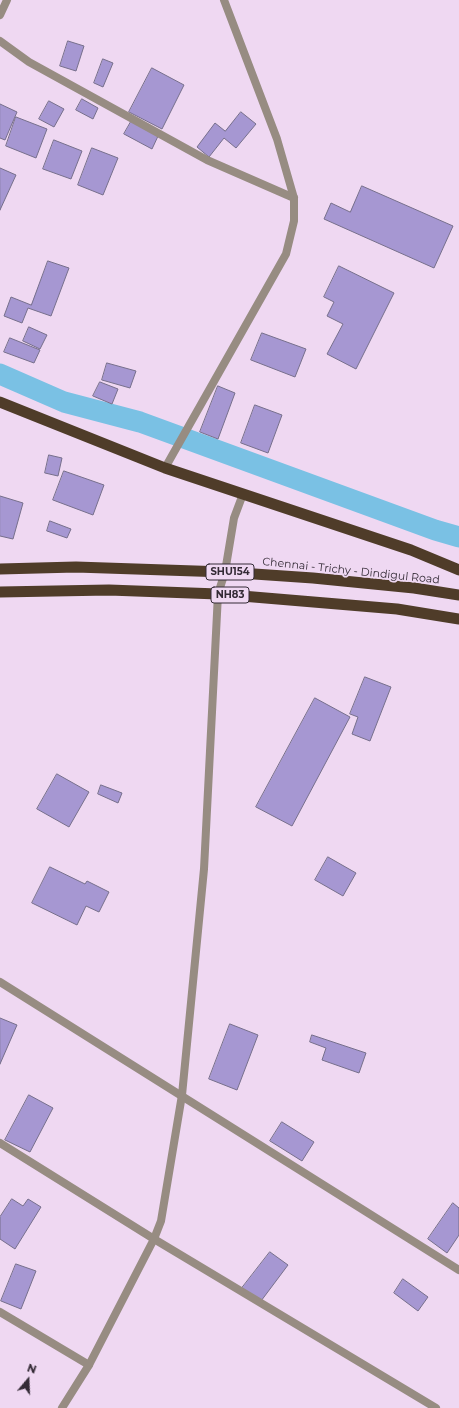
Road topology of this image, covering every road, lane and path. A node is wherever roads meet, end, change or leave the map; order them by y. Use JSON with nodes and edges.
{"nodes":[{"id":1,"x":7,"y":0,"type":"edge"},
{"id":2,"x":224,"y":0,"type":"edge"},
{"id":3,"x":0,"y":16,"type":"edge"},
{"id":4,"x":0,"y":41,"type":"edge"},
{"id":5,"x":294,"y":198,"type":"junction"},
{"id":6,"x":0,"y":402,"type":"edge"},
{"id":7,"x":165,"y":468,"type":"junction"},
{"id":8,"x":243,"y":494,"type":"junction"},
{"id":9,"x":0,"y":569,"type":"edge"},
{"id":10,"x":459,"y":570,"type":"edge"},
{"id":11,"x":226,"y":572,"type":"junction"},
{"id":12,"x":0,"y":592,"type":"edge"},
{"id":13,"x":218,"y":594,"type":"junction"},
{"id":14,"x":459,"y":595,"type":"edge"},
{"id":15,"x":459,"y":619,"type":"edge"},
{"id":16,"x":0,"y":982,"type":"edge"},
{"id":17,"x":182,"y":1096,"type":"junction"},
{"id":18,"x":0,"y":1143,"type":"edge"},
{"id":19,"x":154,"y":1239,"type":"junction"},
{"id":20,"x":459,"y":1270,"type":"edge"},
{"id":21,"x":0,"y":1312,"type":"edge"},
{"id":22,"x":89,"y":1365,"type":"junction"},
{"id":23,"x":62,"y":1408,"type":"edge"},
{"id":24,"x":436,"y":1408,"type":"edge"}],
"edges":[{"from":1,"to":3,"type":"street"},
{"from":2,"to":5,"type":"street"},
{"from":4,"to":5,"type":"street"},
{"from":5,"to":7,"type":"street"},
{"from":6,"to":7,"type":"highway"},
{"from":7,"to":8,"type":"highway"},
{"from":8,"to":10,"type":"highway"},
{"from":8,"to":11,"type":"street"},
{"from":9,"to":11,"type":"highway","name":"Chennai - Trichy - Dindigul Road","number":"SHU154"},
{"from":11,"to":13,"type":"street"},
{"from":11,"to":14,"type":"highway","name":"Chennai - Trichy - Dindigul Road","number":"SHU154"},
{"from":12,"to":13,"type":"highway","number":"NH83"},
{"from":13,"to":15,"type":"highway","number":"NH83"},
{"from":13,"to":17,"type":"street"},
{"from":16,"to":17,"type":"street"},
{"from":17,"to":19,"type":"street"},
{"from":17,"to":20,"type":"street"},
{"from":18,"to":19,"type":"street"},
{"from":19,"to":22,"type":"street"},
{"from":19,"to":24,"type":"street"},
{"from":21,"to":22,"type":"street"},
{"from":22,"to":23,"type":"street"}]}
